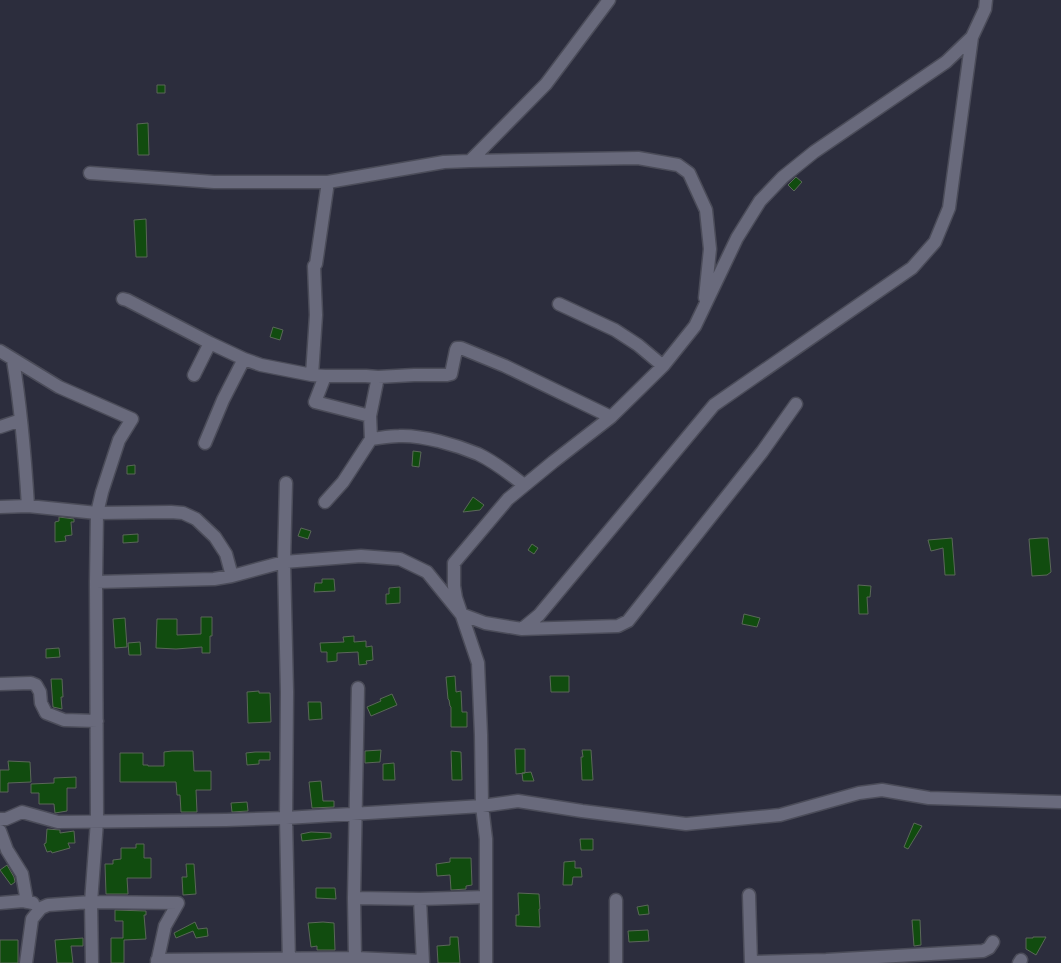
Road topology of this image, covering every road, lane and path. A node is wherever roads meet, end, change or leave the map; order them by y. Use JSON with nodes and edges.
{"nodes":[{"id":1,"x":609,"y":0,"type":"edge"},
{"id":2,"x":986,"y":0,"type":"edge"},
{"id":3,"x":972,"y":36,"type":"junction"},
{"id":4,"x":470,"y":161,"type":"junction"},
{"id":5,"x":90,"y":173,"type":"dead end"},
{"id":6,"x":328,"y":182,"type":"junction"},
{"id":7,"x":122,"y":299,"type":"dead end"},
{"id":8,"x":559,"y":304,"type":"dead end"},
{"id":9,"x":695,"y":326,"type":"junction"},
{"id":10,"x":210,"y":343,"type":"junction"},
{"id":11,"x":0,"y":351,"type":"edge"},
{"id":12,"x":244,"y":359,"type":"junction"},
{"id":13,"x":13,"y":360,"type":"junction"},
{"id":14,"x":662,"y":366,"type":"junction"},
{"id":15,"x":194,"y":375,"type":"dead end"},
{"id":16,"x":312,"y":375,"type":"junction"},
{"id":17,"x":325,"y":376,"type":"junction"},
{"id":18,"x":378,"y":377,"type":"junction"},
{"id":19,"x":796,"y":404,"type":"dead end"},
{"id":20,"x":370,"y":416,"type":"junction"},
{"id":21,"x":611,"y":417,"type":"junction"},
{"id":22,"x":21,"y":420,"type":"junction"},
{"id":23,"x":0,"y":427,"type":"edge"},
{"id":24,"x":371,"y":439,"type":"junction"},
{"id":25,"x":204,"y":443,"type":"dead end"},
{"id":26,"x":286,"y":483,"type":"dead end"},
{"id":27,"x":524,"y":485,"type":"junction"},
{"id":28,"x":325,"y":502,"type":"dead end"},
{"id":29,"x":28,"y":506,"type":"junction"},
{"id":30,"x":0,"y":507,"type":"edge"},
{"id":31,"x":97,"y":513,"type":"junction"},
{"id":32,"x":284,"y":562,"type":"junction"},
{"id":33,"x":232,"y":576,"type":"junction"},
{"id":34,"x":96,"y":582,"type":"junction"},
{"id":35,"x":462,"y":614,"type":"junction"},
{"id":36,"x":522,"y":629,"type":"junction"},
{"id":37,"x":0,"y":684,"type":"edge"},
{"id":38,"x":358,"y":688,"type":"dead end"},
{"id":39,"x":97,"y":721,"type":"junction"},
{"id":40,"x":1061,"y":802,"type":"edge"},
{"id":41,"x":482,"y":806,"type":"junction"},
{"id":42,"x":356,"y":813,"type":"junction"},
{"id":43,"x":0,"y":818,"type":"edge"},
{"id":44,"x":286,"y":818,"type":"junction"},
{"id":45,"x":97,"y":821,"type":"junction"},
{"id":46,"x":0,"y":831,"type":"edge"},
{"id":47,"x":749,"y":895,"type":"dead end"},
{"id":48,"x":486,"y":897,"type":"junction"},
{"id":49,"x":354,"y":898,"type":"junction"},
{"id":50,"x":420,"y":899,"type":"junction"},
{"id":51,"x":616,"y":900,"type":"dead end"},
{"id":52,"x":27,"y":902,"type":"junction"},
{"id":53,"x":91,"y":902,"type":"junction"},
{"id":54,"x":0,"y":903,"type":"edge"},
{"id":55,"x":48,"y":905,"type":"junction"},
{"id":56,"x":993,"y":942,"type":"dead end"},
{"id":57,"x":354,"y":958,"type":"junction"},
{"id":58,"x":887,"y":960,"type":"edge"},
{"id":59,"x":289,"y":961,"type":"edge"},
{"id":60,"x":157,"y":962,"type":"edge"},
{"id":61,"x":422,"y":962,"type":"edge"},
{"id":62,"x":26,"y":963,"type":"edge"},
{"id":63,"x":92,"y":963,"type":"edge"},
{"id":64,"x":486,"y":963,"type":"edge"},
{"id":65,"x":616,"y":963,"type":"edge"},
{"id":66,"x":751,"y":963,"type":"edge"}],
"edges":[{"from":1,"to":4,"type":"street"},
{"from":2,"to":3,"type":"street"},
{"from":3,"to":9,"type":"street"},
{"from":3,"to":36,"type":"street"},
{"from":4,"to":6,"type":"street"},
{"from":4,"to":9,"type":"street"},
{"from":5,"to":6,"type":"street"},
{"from":6,"to":16,"type":"street"},
{"from":7,"to":10,"type":"street"},
{"from":8,"to":14,"type":"street"},
{"from":9,"to":14,"type":"street"},
{"from":10,"to":12,"type":"street"},
{"from":10,"to":15,"type":"street"},
{"from":11,"to":13,"type":"street"},
{"from":12,"to":16,"type":"street"},
{"from":12,"to":25,"type":"street"},
{"from":13,"to":22,"type":"street"},
{"from":13,"to":31,"type":"street"},
{"from":14,"to":21,"type":"street"},
{"from":16,"to":17,"type":"street"},
{"from":17,"to":18,"type":"street"},
{"from":17,"to":20,"type":"street"},
{"from":18,"to":20,"type":"street"},
{"from":18,"to":21,"type":"street"},
{"from":19,"to":36,"type":"street"},
{"from":20,"to":24,"type":"street"},
{"from":21,"to":27,"type":"street"},
{"from":22,"to":23,"type":"street"},
{"from":22,"to":29,"type":"street"},
{"from":24,"to":27,"type":"street"},
{"from":24,"to":28,"type":"street"},
{"from":26,"to":32,"type":"street"},
{"from":27,"to":35,"type":"street"},
{"from":29,"to":30,"type":"street"},
{"from":29,"to":31,"type":"street"},
{"from":31,"to":33,"type":"street"},
{"from":31,"to":34,"type":"street"},
{"from":32,"to":33,"type":"street"},
{"from":32,"to":35,"type":"street"},
{"from":32,"to":44,"type":"street"},
{"from":33,"to":34,"type":"street"},
{"from":34,"to":39,"type":"street"},
{"from":35,"to":36,"type":"street"},
{"from":35,"to":41,"type":"street"},
{"from":37,"to":39,"type":"street"},
{"from":38,"to":42,"type":"street"},
{"from":39,"to":45,"type":"street"},
{"from":40,"to":41,"type":"street"},
{"from":41,"to":42,"type":"street"},
{"from":41,"to":48,"type":"street"},
{"from":42,"to":44,"type":"street"},
{"from":42,"to":49,"type":"street"},
{"from":43,"to":45,"type":"street"},
{"from":44,"to":45,"type":"street"},
{"from":44,"to":59,"type":"street"},
{"from":45,"to":53,"type":"street"},
{"from":46,"to":52,"type":"street"},
{"from":47,"to":66,"type":"street"},
{"from":48,"to":50,"type":"street"},
{"from":48,"to":64,"type":"street"},
{"from":49,"to":50,"type":"street"},
{"from":49,"to":57,"type":"street"},
{"from":50,"to":61,"type":"street"},
{"from":51,"to":65,"type":"street"},
{"from":52,"to":54,"type":"street"},
{"from":52,"to":55,"type":"street"},
{"from":53,"to":55,"type":"street"},
{"from":53,"to":60,"type":"street"},
{"from":53,"to":63,"type":"street"},
{"from":55,"to":62,"type":"street"},
{"from":56,"to":58,"type":"street"},
{"from":57,"to":59,"type":"street"},
{"from":57,"to":61,"type":"street"},
{"from":58,"to":66,"type":"street"},
{"from":59,"to":60,"type":"street"}]}
